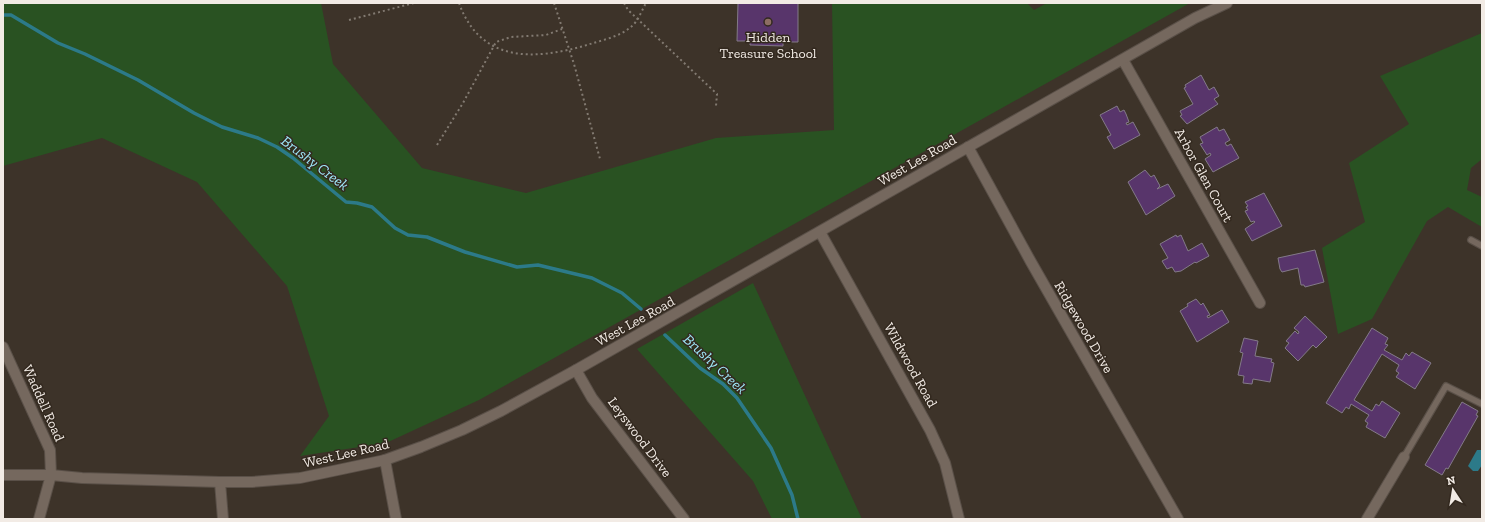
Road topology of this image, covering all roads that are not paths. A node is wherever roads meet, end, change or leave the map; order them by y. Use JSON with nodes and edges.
{"nodes":[{"id":1,"x":1224,"y":4,"type":"edge"},
{"id":2,"x":1123,"y":60,"type":"junction"},
{"id":3,"x":968,"y":147,"type":"junction"},
{"id":4,"x":820,"y":232,"type":"junction"},
{"id":5,"x":1471,"y":240,"type":"dead end"},
{"id":6,"x":1482,"y":246,"type":"edge"},
{"id":7,"x":1260,"y":303,"type":"dead end"},
{"id":8,"x":3,"y":347,"type":"edge"},
{"id":9,"x":576,"y":370,"type":"junction"},
{"id":10,"x":1482,"y":404,"type":"edge"},
{"id":11,"x":1404,"y":457,"type":"joint"},
{"id":12,"x":385,"y":460,"type":"junction"},
{"id":13,"x":3,"y":475,"type":"edge"},
{"id":14,"x":51,"y":475,"type":"junction"},
{"id":15,"x":220,"y":482,"type":"junction"},
{"id":16,"x":39,"y":519,"type":"edge"},
{"id":17,"x":223,"y":519,"type":"edge"},
{"id":18,"x":396,"y":519,"type":"edge"},
{"id":19,"x":684,"y":519,"type":"edge"},
{"id":20,"x":959,"y":519,"type":"edge"},
{"id":21,"x":1178,"y":519,"type":"edge"},
{"id":22,"x":1367,"y":519,"type":"edge"}],
"edges":[{"from":1,"to":2,"type":"street","name":"West Lee Road"},
{"from":2,"to":3,"type":"street","name":"West Lee Road"},
{"from":2,"to":7,"type":"street","name":"Arbor Glen Court"},
{"from":3,"to":4,"type":"street","name":"West Lee Road"},
{"from":3,"to":21,"type":"street","name":"Ridgewood Drive"},
{"from":4,"to":9,"type":"street","name":"West Lee Road"},
{"from":4,"to":20,"type":"street","name":"Wildwood Road"},
{"from":5,"to":6,"type":"lane"},
{"from":8,"to":14,"type":"street","name":"Waddell Road"},
{"from":9,"to":12,"type":"street","name":"West Lee Road"},
{"from":9,"to":19,"type":"street","name":"Leyswood Drive"},
{"from":10,"to":11,"type":"lane"},
{"from":11,"to":22,"type":"street"},
{"from":12,"to":15,"type":"street","name":"West Lee Road"},
{"from":12,"to":18,"type":"street"},
{"from":13,"to":14,"type":"street","name":"West Lee Road"},
{"from":14,"to":15,"type":"street","name":"West Lee Road"},
{"from":14,"to":16,"type":"street","name":"Waddell Road"},
{"from":15,"to":17,"type":"street"}]}
